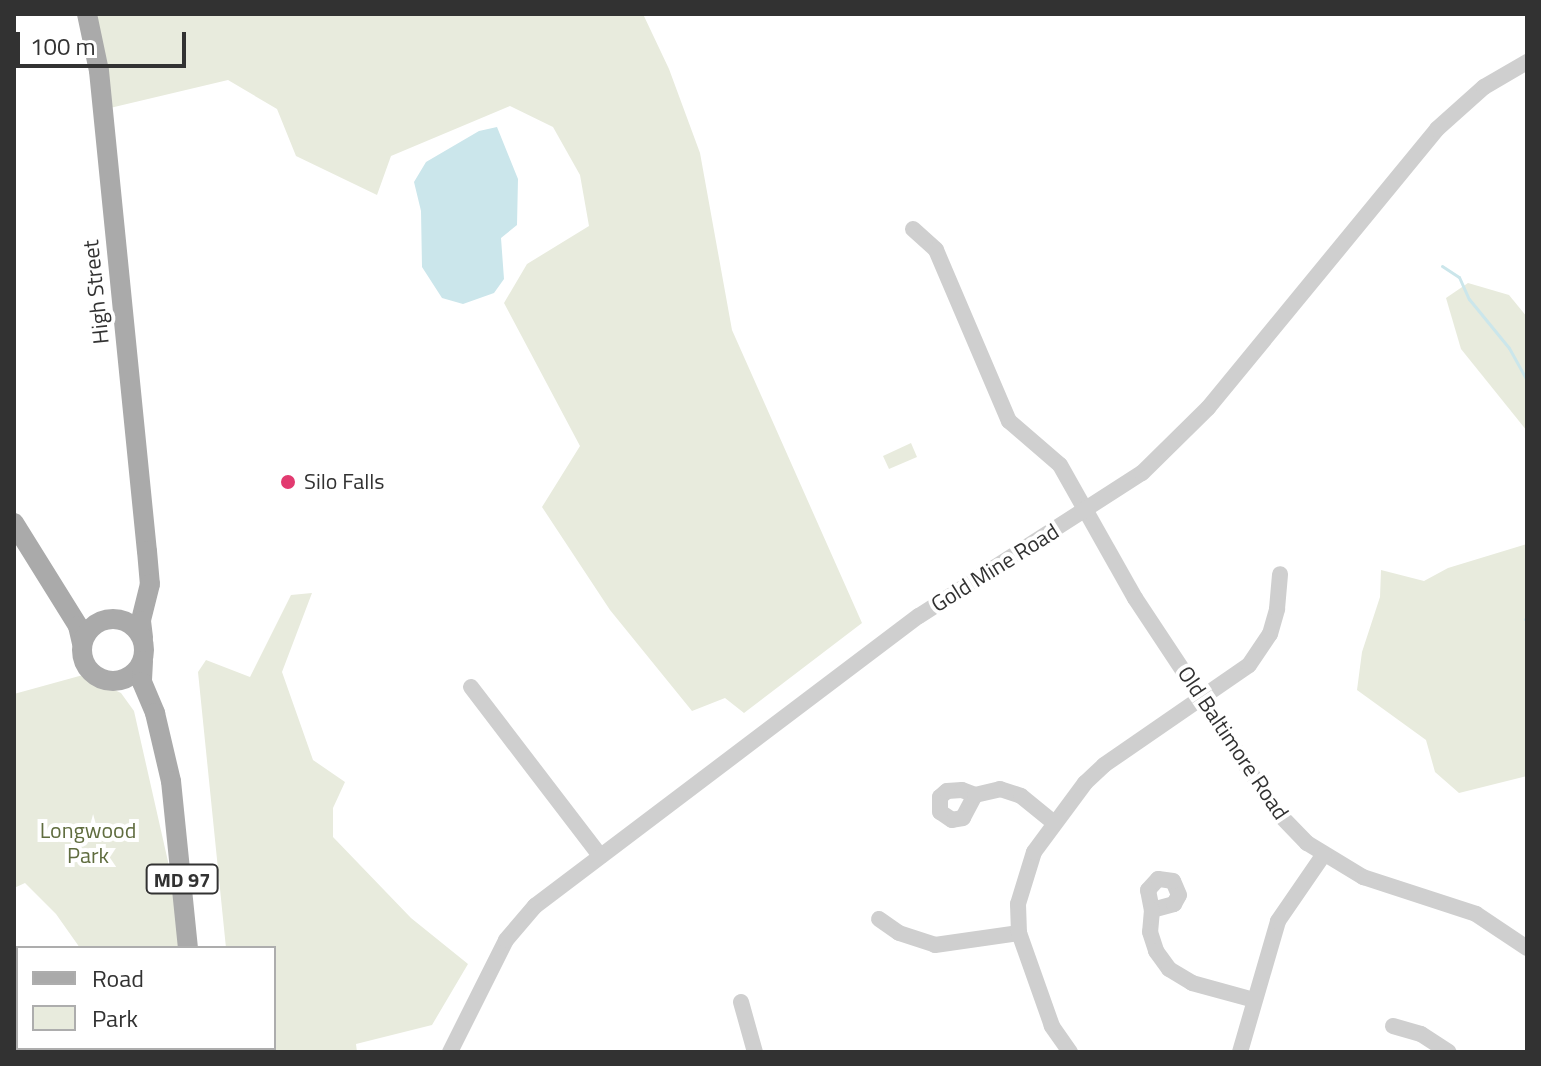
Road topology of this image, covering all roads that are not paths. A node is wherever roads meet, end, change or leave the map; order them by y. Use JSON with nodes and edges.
{"nodes":[{"id":1,"x":87,"y":14,"type":"edge"},
{"id":2,"x":1527,"y":62,"type":"edge"},
{"id":3,"x":913,"y":229,"type":"dead end"},
{"id":4,"x":1086,"y":511,"type":"junction"},
{"id":5,"x":14,"y":523,"type":"edge"},
{"id":6,"x":148,"y":565,"type":"junction"},
{"id":7,"x":47,"y":572,"type":"junction"},
{"id":8,"x":1280,"y":574,"type":"dead end"},
{"id":9,"x":108,"y":620,"type":"junction"},
{"id":10,"x":143,"y":638,"type":"junction"},
{"id":11,"x":82,"y":643,"type":"junction"},
{"id":12,"x":143,"y":661,"type":"junction"},
{"id":13,"x":122,"y":680,"type":"junction"},
{"id":14,"x":471,"y":687,"type":"dead end"},
{"id":15,"x":1201,"y":698,"type":"junction"},
{"id":16,"x":159,"y":733,"type":"junction"},
{"id":17,"x":975,"y":795,"type":"dead end"},
{"id":18,"x":1053,"y":822,"type":"junction"},
{"id":19,"x":1324,"y":854,"type":"junction"},
{"id":20,"x":600,"y":856,"type":"junction"},
{"id":21,"x":1152,"y":910,"type":"dead end"},
{"id":22,"x":879,"y":919,"type":"dead end"},
{"id":23,"x":1019,"y":933,"type":"junction"},
{"id":24,"x":188,"y":946,"type":"edge"},
{"id":25,"x":1527,"y":948,"type":"edge"},
{"id":26,"x":1254,"y":1000,"type":"junction"},
{"id":27,"x":741,"y":1002,"type":"dead end"},
{"id":28,"x":1393,"y":1026,"type":"dead end"},
{"id":29,"x":450,"y":1052,"type":"edge"},
{"id":30,"x":755,"y":1052,"type":"edge"},
{"id":31,"x":1070,"y":1052,"type":"edge"},
{"id":32,"x":1240,"y":1052,"type":"edge"},
{"id":33,"x":1449,"y":1052,"type":"edge"}],
"edges":[{"from":1,"to":6,"type":"main road","name":"High Street"},
{"from":2,"to":4,"type":"street","name":"Gold Mine Road"},
{"from":3,"to":4,"type":"street","name":"Old Baltimore Road"},
{"from":4,"to":15,"type":"street","name":"Old Baltimore Road"},
{"from":4,"to":20,"type":"street","name":"Gold Mine Road"},
{"from":5,"to":7,"type":"main road"},
{"from":6,"to":9,"type":"main road","name":"High Street"},
{"from":6,"to":10,"type":"main road","name":"High Street"},
{"from":7,"to":9,"type":"main road"},
{"from":7,"to":11,"type":"main road"},
{"from":8,"to":15,"type":"street"},
{"from":9,"to":10,"type":"main road"},
{"from":9,"to":11,"type":"main road"},
{"from":10,"to":12,"type":"main road","number":"MD 97"},
{"from":11,"to":13,"type":"main road"},
{"from":12,"to":13,"type":"main road"},
{"from":12,"to":16,"type":"main road","number":"MD 97"},
{"from":13,"to":16,"type":"main road","number":"MD 97"},
{"from":14,"to":20,"type":"street"},
{"from":15,"to":18,"type":"street"},
{"from":15,"to":19,"type":"street","name":"Old Baltimore Road"},
{"from":16,"to":24,"type":"main road","number":"MD 97"},
{"from":17,"to":18,"type":"street"},
{"from":18,"to":23,"type":"street"},
{"from":19,"to":25,"type":"street","name":"Old Baltimore Road"},
{"from":19,"to":26,"type":"street"},
{"from":20,"to":29,"type":"street","name":"Gold Mine Road"},
{"from":21,"to":26,"type":"street"},
{"from":22,"to":23,"type":"street"},
{"from":23,"to":31,"type":"street"},
{"from":26,"to":32,"type":"street"},
{"from":27,"to":30,"type":"street"},
{"from":28,"to":33,"type":"street"}]}
